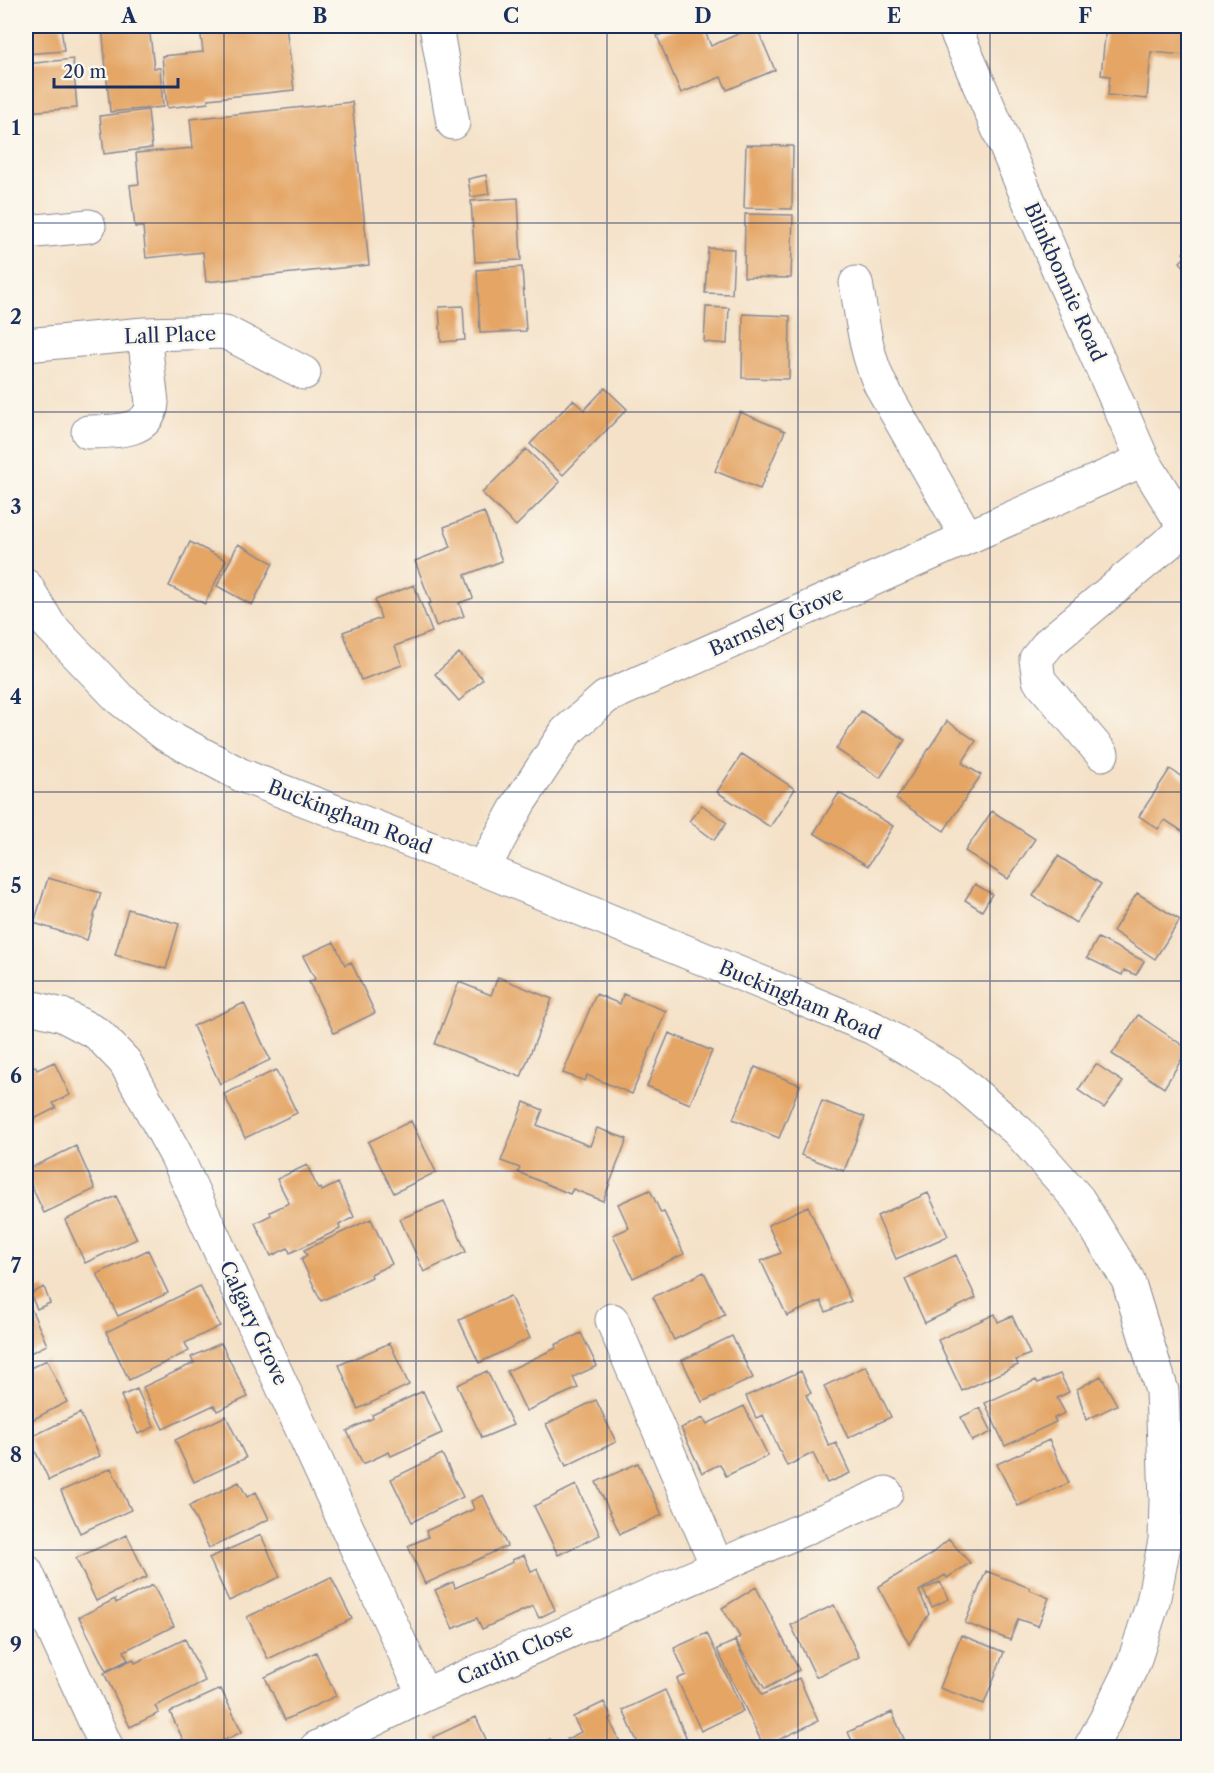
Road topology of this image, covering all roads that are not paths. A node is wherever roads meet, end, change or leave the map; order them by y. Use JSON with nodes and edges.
{"nodes":[{"id":1,"x":436,"y":26,"type":"edge"},
{"id":2,"x":954,"y":26,"type":"edge"},
{"id":3,"x":453,"y":123,"type":"dead end"},
{"id":4,"x":89,"y":226,"type":"dead end"},
{"id":5,"x":26,"y":232,"type":"edge"},
{"id":6,"x":856,"y":282,"type":"dead end"},
{"id":7,"x":144,"y":334,"type":"junction"},
{"id":8,"x":26,"y":345,"type":"edge"},
{"id":9,"x":304,"y":374,"type":"dead end"},
{"id":10,"x":88,"y":432,"type":"dead end"},
{"id":11,"x":1143,"y":459,"type":"junction"},
{"id":12,"x":1187,"y":531,"type":"edge"},
{"id":13,"x":967,"y":537,"type":"junction"},
{"id":14,"x":26,"y":586,"type":"edge"},
{"id":15,"x":1102,"y":754,"type":"dead end"},
{"id":16,"x":483,"y":869,"type":"junction"},
{"id":17,"x":26,"y":1006,"type":"edge"},
{"id":18,"x":612,"y":1320,"type":"dead end"},
{"id":19,"x":886,"y":1493,"type":"dead end"},
{"id":20,"x":717,"y":1566,"type":"junction"},
{"id":21,"x":26,"y":1570,"type":"edge"},
{"id":22,"x":424,"y":1695,"type":"junction"},
{"id":23,"x":107,"y":1748,"type":"edge"},
{"id":24,"x":316,"y":1748,"type":"edge"},
{"id":25,"x":1089,"y":1748,"type":"edge"}],
"edges":[{"from":1,"to":3,"type":"street"},
{"from":2,"to":11,"type":"street","name":"Blinkbonnie Road"},
{"from":4,"to":5,"type":"street"},
{"from":6,"to":13,"type":"street"},
{"from":7,"to":8,"type":"street","name":"Lall Place"},
{"from":7,"to":9,"type":"street","name":"Lall Place"},
{"from":7,"to":10,"type":"street"},
{"from":11,"to":12,"type":"street","name":"Blinkbonnie Road"},
{"from":11,"to":13,"type":"street","name":"Barnsley Grove"},
{"from":12,"to":15,"type":"street"},
{"from":13,"to":16,"type":"street","name":"Barnsley Grove"},
{"from":14,"to":16,"type":"street","name":"Buckingham Road"},
{"from":16,"to":25,"type":"street","name":"Buckingham Road"},
{"from":17,"to":22,"type":"street","name":"Calgary Grove"},
{"from":18,"to":20,"type":"street"},
{"from":19,"to":20,"type":"street","name":"Cardin Close"},
{"from":20,"to":22,"type":"street","name":"Cardin Close"},
{"from":21,"to":23,"type":"street"},
{"from":22,"to":24,"type":"street","name":"Cardin Close"}]}
